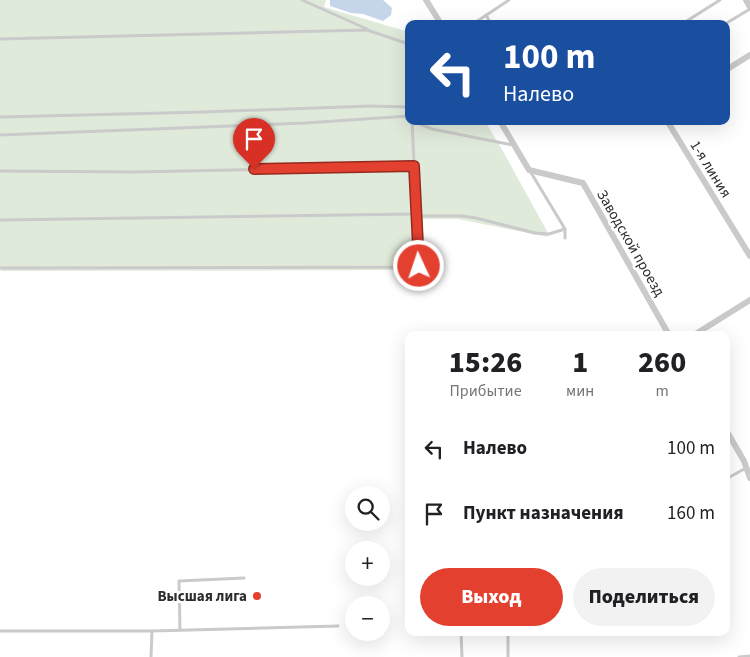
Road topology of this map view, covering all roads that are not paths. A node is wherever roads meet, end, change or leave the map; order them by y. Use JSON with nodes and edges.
{"nodes":[{"id":1,"x":302,"y":0,"type":"edge"},
{"id":2,"x":426,"y":0,"type":"edge"},
{"id":3,"x":509,"y":0,"type":"edge"},
{"id":4,"x":720,"y":0,"type":"edge"},
{"id":5,"x":746,"y":0,"type":"edge"},
{"id":6,"x":750,"y":8,"type":"edge"},
{"id":7,"x":486,"y":15,"type":"junction"},
{"id":8,"x":438,"y":20,"type":"edge"},
{"id":9,"x":478,"y":20,"type":"edge"},
{"id":10,"x":489,"y":20,"type":"edge"},
{"id":11,"x":688,"y":20,"type":"edge"},
{"id":12,"x":730,"y":21,"type":"edge"},
{"id":13,"x":367,"y":30,"type":"junction"},
{"id":14,"x":0,"y":39,"type":"edge"},
{"id":15,"x":405,"y":42,"type":"edge"},
{"id":16,"x":750,"y":55,"type":"edge"},
{"id":17,"x":730,"y":68,"type":"edge"},
{"id":18,"x":405,"y":108,"type":"edge"},
{"id":19,"x":405,"y":116,"type":"edge"},
{"id":20,"x":0,"y":117,"type":"edge"},
{"id":21,"x":412,"y":125,"type":"edge"},
{"id":22,"x":422,"y":125,"type":"edge"},
{"id":23,"x":502,"y":125,"type":"edge"},
{"id":24,"x":670,"y":125,"type":"edge"},
{"id":25,"x":0,"y":135,"type":"edge"},
{"id":26,"x":514,"y":145,"type":"junction"},
{"id":27,"x":414,"y":166,"type":"junction"},
{"id":28,"x":529,"y":170,"type":"junction"},
{"id":29,"x":0,"y":172,"type":"edge"},
{"id":30,"x":416,"y":214,"type":"junction"},
{"id":31,"x":424,"y":216,"type":"dead end"},
{"id":32,"x":0,"y":220,"type":"edge"},
{"id":33,"x":564,"y":229,"type":"junction"},
{"id":34,"x":565,"y":238,"type":"dead end"},
{"id":35,"x":750,"y":256,"type":"edge"},
{"id":36,"x":0,"y":268,"type":"edge"},
{"id":37,"x":750,"y":300,"type":"edge"},
{"id":38,"x":667,"y":331,"type":"edge"},
{"id":39,"x":700,"y":331,"type":"edge"},
{"id":40,"x":730,"y":437,"type":"edge"},
{"id":41,"x":747,"y":468,"type":"junction"},
{"id":42,"x":730,"y":477,"type":"edge"},
{"id":43,"x":750,"y":478,"type":"edge"},
{"id":44,"x":244,"y":578,"type":"dead end"},
{"id":45,"x":338,"y":626,"type":"dead end"},
{"id":46,"x":180,"y":630,"type":"junction"},
{"id":47,"x":0,"y":631,"type":"edge"},
{"id":48,"x":152,"y":631,"type":"junction"},
{"id":49,"x":461,"y":636,"type":"edge"},
{"id":50,"x":508,"y":636,"type":"edge"},
{"id":51,"x":750,"y":656,"type":"edge"},
{"id":52,"x":151,"y":657,"type":"edge"},
{"id":53,"x":462,"y":657,"type":"edge"},
{"id":54,"x":508,"y":657,"type":"edge"},
{"id":55,"x":739,"y":657,"type":"edge"}],
"edges":[{"from":1,"to":13,"type":"lane"},
{"from":2,"to":8,"type":"street"},
{"from":3,"to":7,"type":"lane"},
{"from":4,"to":11,"type":"lane"},
{"from":5,"to":6,"type":"street"},
{"from":6,"to":12,"type":"lane"},
{"from":7,"to":9,"type":"lane"},
{"from":7,"to":10,"type":"lane"},
{"from":13,"to":14,"type":"lane"},
{"from":13,"to":15,"type":"lane"},
{"from":16,"to":17,"type":"street"},
{"from":18,"to":20,"type":"lane"},
{"from":19,"to":25,"type":"lane"},
{"from":21,"to":27,"type":"lane"},
{"from":22,"to":26,"type":"lane"},
{"from":23,"to":26,"type":"street"},
{"from":24,"to":35,"type":"street","name":"1-я линия"},
{"from":26,"to":28,"type":"street"},
{"from":27,"to":29,"type":"lane"},
{"from":27,"to":30,"type":"lane"},
{"from":28,"to":33,"type":"lane"},
{"from":28,"to":38,"type":"street","name":"Заводской проезд"},
{"from":30,"to":32,"type":"lane"},
{"from":30,"to":36,"type":"lane"},
{"from":31,"to":33,"type":"lane"},
{"from":33,"to":34,"type":"lane"},
{"from":37,"to":39,"type":"street"},
{"from":40,"to":41,"type":"street"},
{"from":41,"to":42,"type":"lane"},
{"from":41,"to":43,"type":"street"},
{"from":44,"to":46,"type":"lane"},
{"from":45,"to":46,"type":"lane"},
{"from":46,"to":48,"type":"lane"},
{"from":47,"to":48,"type":"lane"},
{"from":48,"to":52,"type":"lane"},
{"from":49,"to":53,"type":"lane"},
{"from":50,"to":54,"type":"lane"},
{"from":51,"to":55,"type":"lane"}]}
